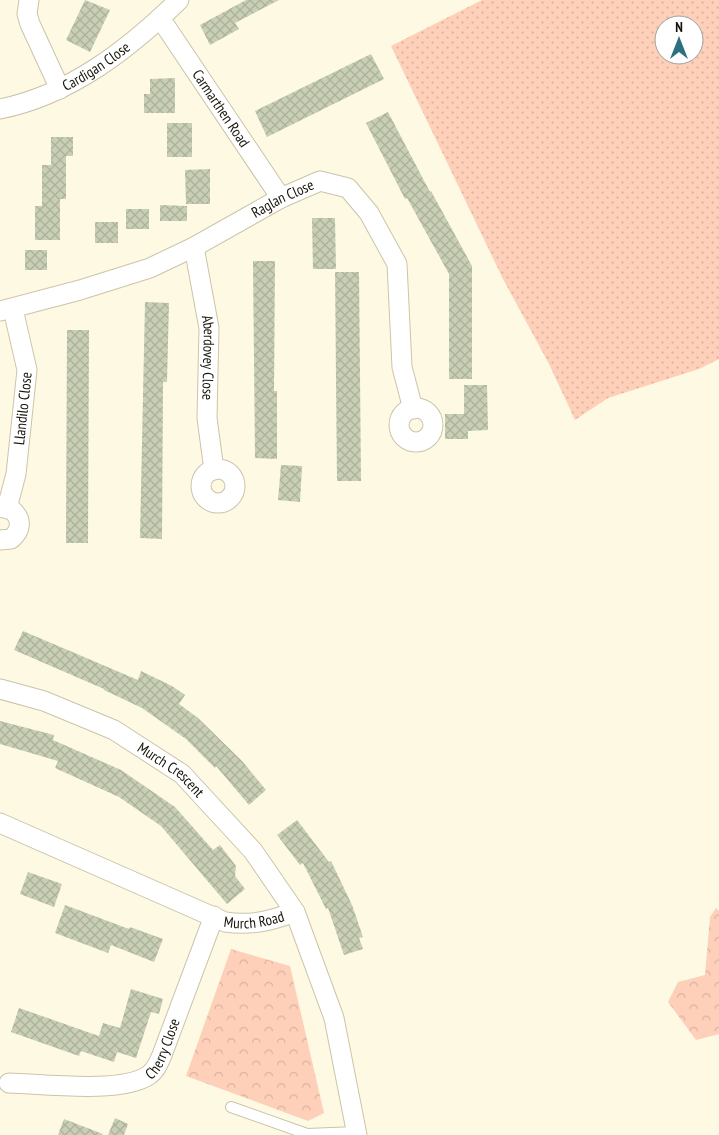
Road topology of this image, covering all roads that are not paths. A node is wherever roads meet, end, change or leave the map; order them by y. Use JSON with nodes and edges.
{"nodes":[{"id":1,"x":28,"y":0,"type":"edge"},
{"id":2,"x":178,"y":0,"type":"edge"},
{"id":3,"x":160,"y":18,"type":"junction"},
{"id":4,"x":60,"y":89,"type":"junction"},
{"id":5,"x":0,"y":112,"type":"edge"},
{"id":6,"x":281,"y":198,"type":"junction"},
{"id":7,"x":194,"y":247,"type":"junction"},
{"id":8,"x":6,"y":310,"type":"edge"},
{"id":9,"x":413,"y":409,"type":"dead end"},
{"id":10,"x":214,"y":470,"type":"dead end"},
{"id":11,"x":4,"y":508,"type":"edge"},
{"id":12,"x":0,"y":540,"type":"edge"},
{"id":13,"x":0,"y":689,"type":"edge"},
{"id":14,"x":0,"y":823,"type":"edge"},
{"id":15,"x":295,"y":912,"type":"junction"},
{"id":16,"x":214,"y":916,"type":"junction"},
{"id":17,"x":9,"y":1083,"type":"dead end"},
{"id":18,"x":230,"y":1107,"type":"dead end"},
{"id":19,"x":357,"y":1134,"type":"edge"}],
"edges":[{"from":1,"to":4,"type":"street"},
{"from":2,"to":3,"type":"street","name":"Cardigan Close"},
{"from":3,"to":4,"type":"street","name":"Cardigan Close"},
{"from":3,"to":6,"type":"street","name":"Carmarthen Road"},
{"from":4,"to":5,"type":"street","name":"Cardigan Close"},
{"from":6,"to":7,"type":"street","name":"Raglan Close"},
{"from":6,"to":9,"type":"street","name":"Raglan Close"},
{"from":7,"to":8,"type":"street","name":"Raglan Close"},
{"from":7,"to":10,"type":"street","name":"Aberdovey Close"},
{"from":8,"to":11,"type":"street","name":"Llandilo Close"},
{"from":11,"to":12,"type":"street","name":"Llandilo Close"},
{"from":13,"to":15,"type":"street","name":"Murch Crescent"},
{"from":14,"to":16,"type":"street","name":"Murch Road"},
{"from":15,"to":16,"type":"street","name":"Murch Road"},
{"from":15,"to":19,"type":"street","name":"Murch Road"},
{"from":16,"to":17,"type":"street","name":"Cherry Close"},
{"from":18,"to":19,"type":"lane"}]}
